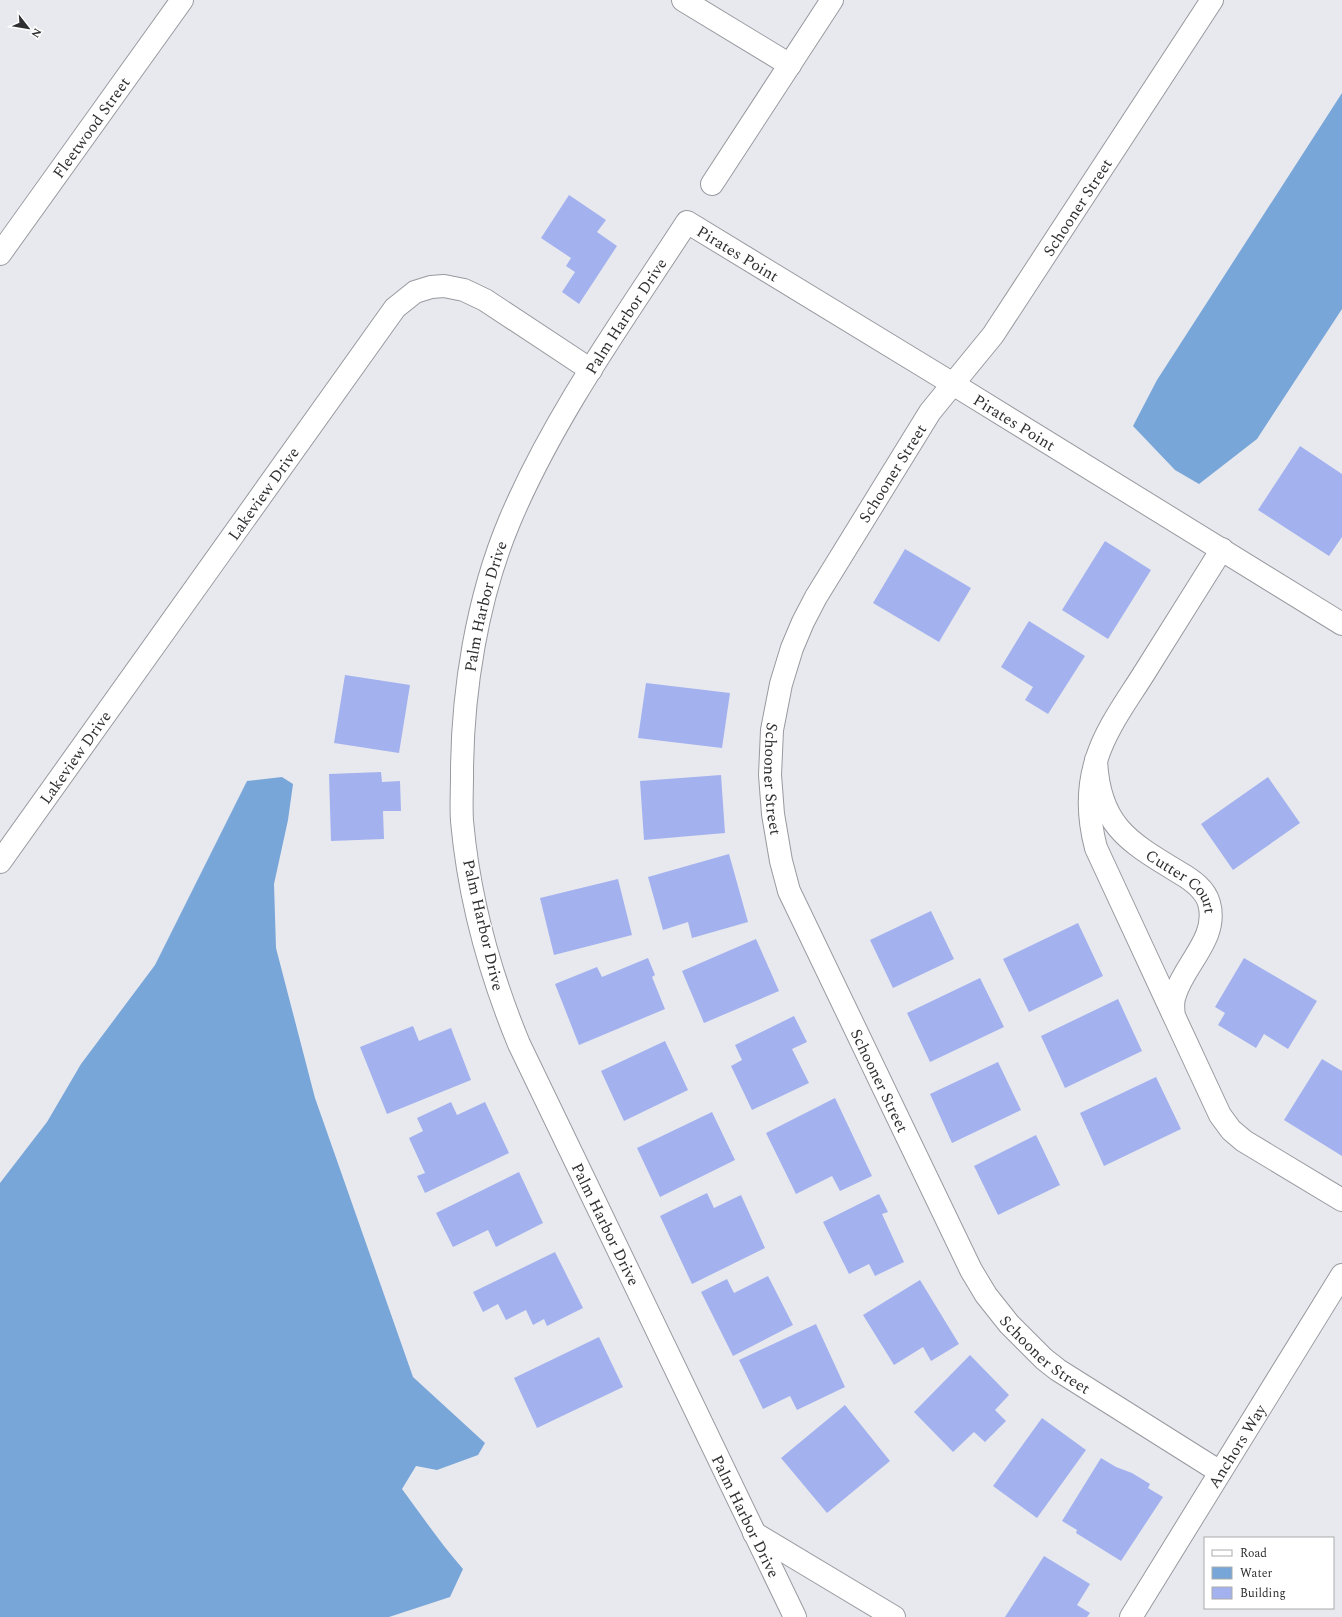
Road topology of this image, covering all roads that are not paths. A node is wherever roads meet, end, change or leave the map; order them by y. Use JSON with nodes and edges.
{"nodes":[{"id":1,"x":182,"y":0,"type":"edge"},
{"id":2,"x":683,"y":0,"type":"edge"},
{"id":3,"x":832,"y":0,"type":"edge"},
{"id":4,"x":1212,"y":0,"type":"edge"},
{"id":5,"x":790,"y":65,"type":"junction"},
{"id":6,"x":712,"y":184,"type":"dead end"},
{"id":7,"x":687,"y":222,"type":"joint"},
{"id":8,"x":0,"y":254,"type":"edge"},
{"id":9,"x":591,"y":370,"type":"junction"},
{"id":10,"x":954,"y":384,"type":"junction"},
{"id":11,"x":1222,"y":549,"type":"junction"},
{"id":12,"x":1340,"y":619,"type":"edge"},
{"id":13,"x":1096,"y":760,"type":"junction"},
{"id":14,"x":0,"y":862,"type":"edge"},
{"id":15,"x":1174,"y":1016,"type":"junction"},
{"id":16,"x":1342,"y":1200,"type":"edge"},
{"id":17,"x":1342,"y":1275,"type":"edge"},
{"id":18,"x":1336,"y":1298,"type":"edge"},
{"id":19,"x":1220,"y":1472,"type":"junction"},
{"id":20,"x":754,"y":1533,"type":"junction"},
{"id":21,"x":794,"y":1617,"type":"edge"},
{"id":22,"x":894,"y":1617,"type":"edge"},
{"id":23,"x":1132,"y":1617,"type":"edge"}],
"edges":[{"from":1,"to":8,"type":"street","name":"Fleetwood Street"},
{"from":2,"to":5,"type":"street"},
{"from":3,"to":5,"type":"street"},
{"from":4,"to":10,"type":"street","name":"Schooner Street"},
{"from":5,"to":6,"type":"street"},
{"from":7,"to":9,"type":"street","name":"Palm Harbor Drive"},
{"from":7,"to":10,"type":"street","name":"Pirates Point"},
{"from":9,"to":14,"type":"street","name":"Lakeview Drive"},
{"from":9,"to":20,"type":"street","name":"Palm Harbor Drive"},
{"from":10,"to":11,"type":"street","name":"Pirates Point"},
{"from":10,"to":19,"type":"street","name":"Schooner Street"},
{"from":11,"to":12,"type":"street","name":"Pirates Point"},
{"from":11,"to":13,"type":"street","name":"Cutter Court"},
{"from":13,"to":15,"type":"street","name":"Cutter Court"},
{"from":13,"to":15,"type":"street","name":"Cutter Court"},
{"from":15,"to":16,"type":"street","name":"Cutter Court"},
{"from":17,"to":18,"type":"street","name":"Anchors Way"},
{"from":18,"to":19,"type":"street","name":"Anchors Way"},
{"from":19,"to":23,"type":"street","name":"Anchors Way"},
{"from":20,"to":21,"type":"street","name":"Palm Harbor Drive"},
{"from":20,"to":22,"type":"street"}]}
